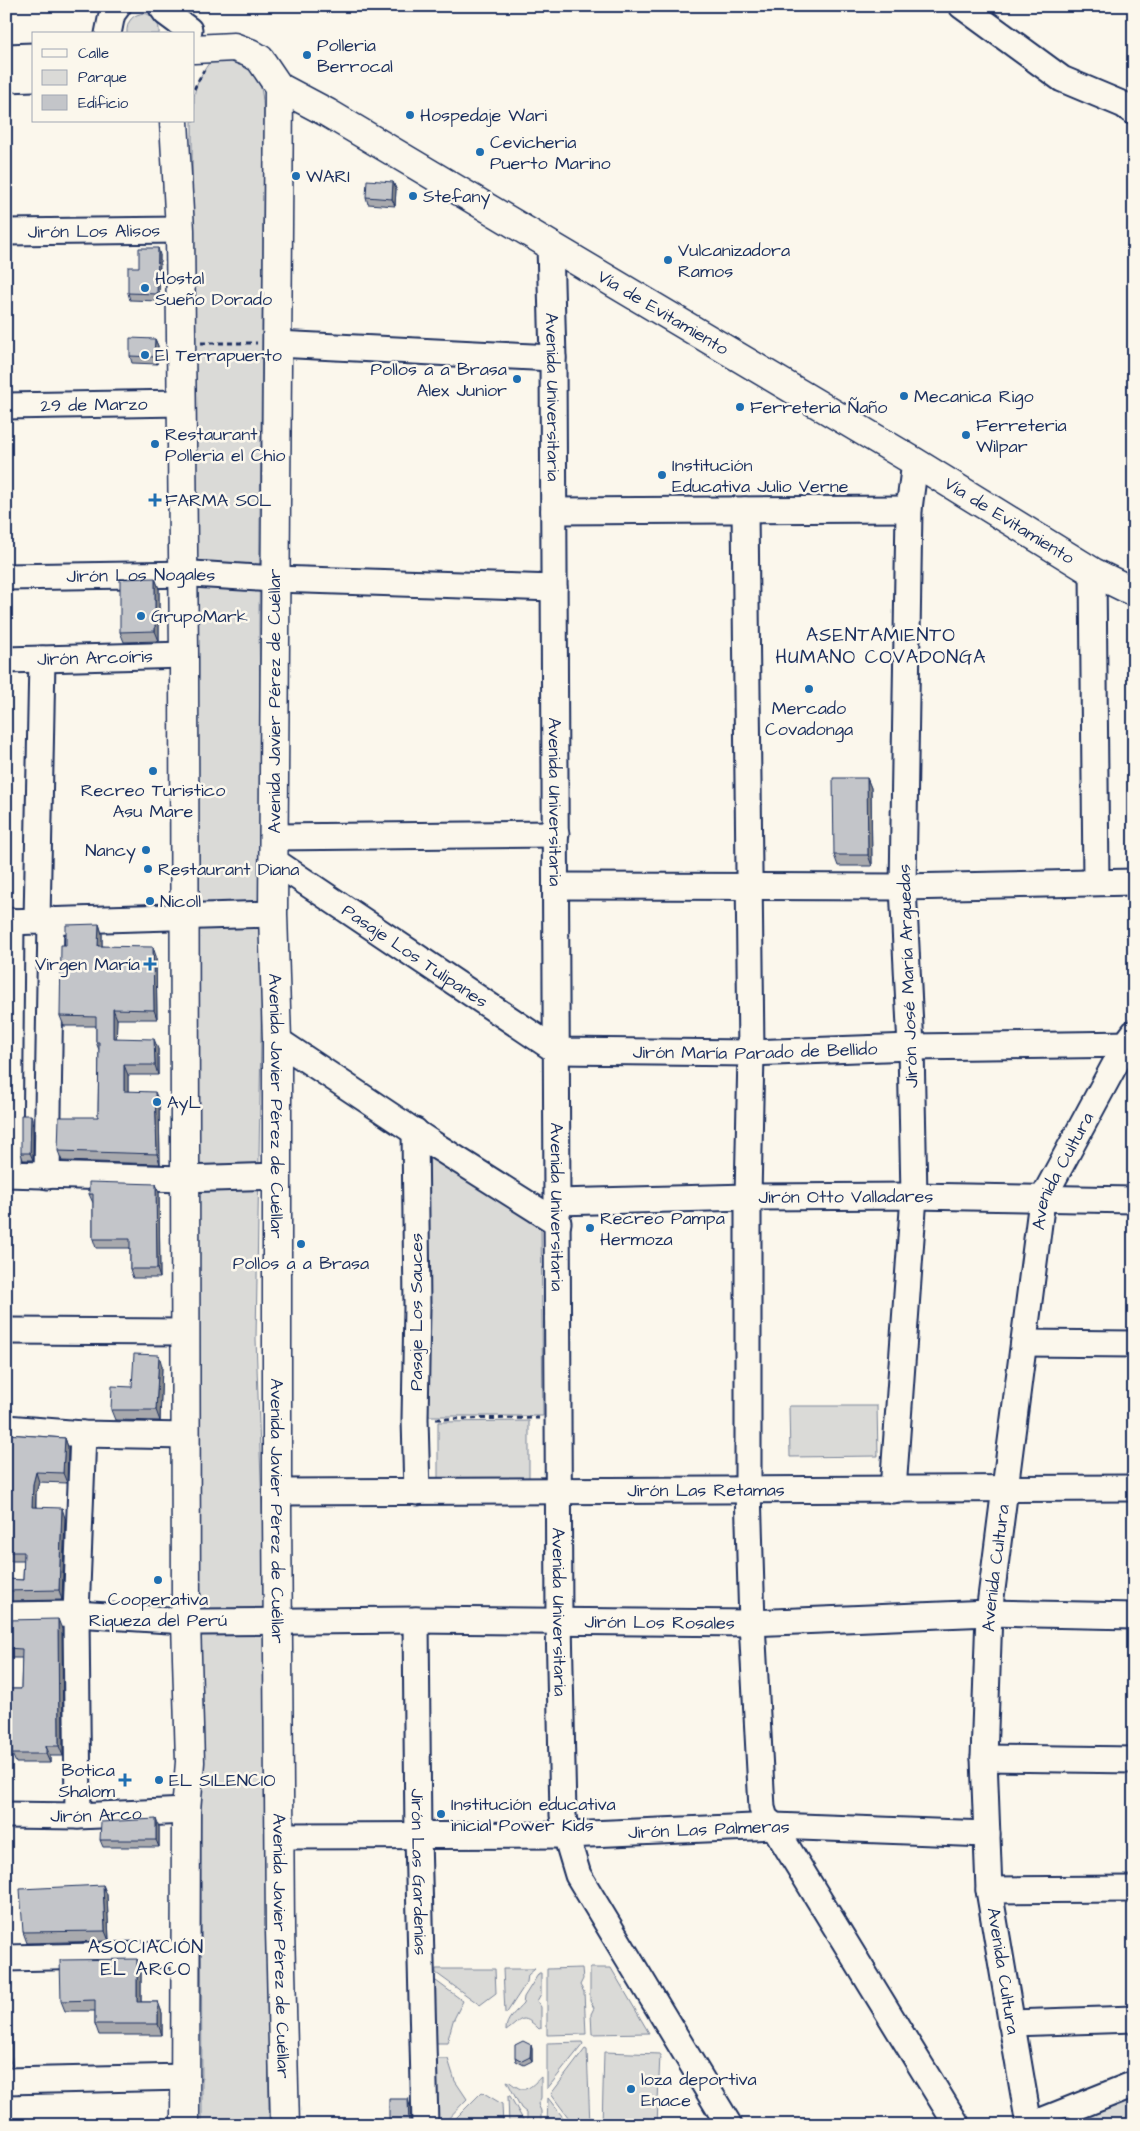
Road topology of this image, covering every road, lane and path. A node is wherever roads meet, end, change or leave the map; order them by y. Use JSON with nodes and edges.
{"nodes":[{"id":1,"x":118,"y":6,"type":"edge"},
{"id":2,"x":161,"y":6,"type":"edge"},
{"id":3,"x":962,"y":6,"type":"edge"},
{"id":4,"x":190,"y":30,"type":"edge"},
{"id":5,"x":108,"y":32,"type":"edge"},
{"id":6,"x":32,"y":56,"type":"edge"},
{"id":7,"x":6,"y":57,"type":"edge"},
{"id":8,"x":6,"y":78,"type":"edge"},
{"id":9,"x":32,"y":78,"type":"edge"},
{"id":10,"x":280,"y":87,"type":"junction"},
{"id":11,"x":1134,"y":112,"type":"edge"},
{"id":12,"x":174,"y":122,"type":"edge"},
{"id":13,"x":180,"y":230,"type":"junction"},
{"id":14,"x":6,"y":232,"type":"edge"},
{"id":15,"x":550,"y":246,"type":"junction"},
{"id":16,"x":180,"y":342,"type":"junction"},
{"id":17,"x":277,"y":344,"type":"junction"},
{"id":18,"x":553,"y":358,"type":"junction"},
{"id":19,"x":181,"y":403,"type":"junction"},
{"id":20,"x":6,"y":406,"type":"edge"},
{"id":21,"x":915,"y":462,"type":"junction"},
{"id":22,"x":909,"y":509,"type":"junction"},
{"id":23,"x":745,"y":510,"type":"junction"},
{"id":24,"x":554,"y":511,"type":"junction"},
{"id":25,"x":1093,"y":572,"type":"junction"},
{"id":26,"x":183,"y":574,"type":"junction"},
{"id":27,"x":6,"y":577,"type":"edge"},
{"id":28,"x":275,"y":579,"type":"junction"},
{"id":29,"x":554,"y":588,"type":"junction"},
{"id":30,"x":1134,"y":592,"type":"edge"},
{"id":31,"x":184,"y":655,"type":"junction"},
{"id":32,"x":42,"y":659,"type":"junction"},
{"id":33,"x":6,"y":660,"type":"edge"},
{"id":34,"x":556,"y":834,"type":"junction"},
{"id":35,"x":274,"y":849,"type":"junction"},
{"id":36,"x":1096,"y":882,"type":"junction"},
{"id":37,"x":1134,"y":882,"type":"edge"},
{"id":38,"x":556,"y":886,"type":"junction"},
{"id":39,"x":748,"y":887,"type":"junction"},
{"id":40,"x":903,"y":887,"type":"junction"},
{"id":41,"x":274,"y":914,"type":"junction"},
{"id":42,"x":183,"y":918,"type":"junction"},
{"id":43,"x":44,"y":921,"type":"junction"},
{"id":44,"x":9,"y":922,"type":"edge"},
{"id":45,"x":277,"y":1040,"type":"junction"},
{"id":46,"x":1131,"y":1041,"type":"edge"},
{"id":47,"x":911,"y":1047,"type":"junction"},
{"id":48,"x":557,"y":1051,"type":"junction"},
{"id":49,"x":750,"y":1053,"type":"junction"},
{"id":50,"x":415,"y":1131,"type":"junction"},
{"id":51,"x":8,"y":1174,"type":"edge"},
{"id":52,"x":47,"y":1176,"type":"junction"},
{"id":53,"x":277,"y":1176,"type":"junction"},
{"id":54,"x":183,"y":1178,"type":"junction"},
{"id":55,"x":914,"y":1196,"type":"junction"},
{"id":56,"x":748,"y":1197,"type":"junction"},
{"id":57,"x":1042,"y":1200,"type":"junction"},
{"id":58,"x":1134,"y":1200,"type":"edge"},
{"id":59,"x":558,"y":1213,"type":"junction"},
{"id":60,"x":6,"y":1331,"type":"edge"},
{"id":61,"x":185,"y":1332,"type":"junction"},
{"id":62,"x":1024,"y":1342,"type":"junction"},
{"id":63,"x":1134,"y":1344,"type":"edge"},
{"id":64,"x":559,"y":1417,"type":"junction"},
{"id":65,"x":415,"y":1419,"type":"junction"},
{"id":66,"x":6,"y":1428,"type":"edge"},
{"id":67,"x":82,"y":1434,"type":"junction"},
{"id":68,"x":186,"y":1436,"type":"junction"},
{"id":69,"x":1134,"y":1488,"type":"edge"},
{"id":70,"x":1006,"y":1489,"type":"junction"},
{"id":71,"x":748,"y":1490,"type":"junction"},
{"id":72,"x":893,"y":1490,"type":"junction"},
{"id":73,"x":559,"y":1491,"type":"junction"},
{"id":74,"x":278,"y":1492,"type":"junction"},
{"id":75,"x":417,"y":1492,"type":"junction"},
{"id":76,"x":989,"y":1613,"type":"junction"},
{"id":77,"x":76,"y":1614,"type":"junction"},
{"id":78,"x":6,"y":1615,"type":"edge"},
{"id":79,"x":1134,"y":1616,"type":"edge"},
{"id":80,"x":279,"y":1620,"type":"junction"},
{"id":81,"x":416,"y":1620,"type":"junction"},
{"id":82,"x":559,"y":1621,"type":"junction"},
{"id":83,"x":186,"y":1622,"type":"junction"},
{"id":84,"x":752,"y":1623,"type":"junction"},
{"id":85,"x":984,"y":1758,"type":"junction"},
{"id":86,"x":1134,"y":1760,"type":"edge"},
{"id":87,"x":186,"y":1811,"type":"junction"},
{"id":88,"x":6,"y":1815,"type":"edge"},
{"id":89,"x":78,"y":1816,"type":"junction"},
{"id":90,"x":774,"y":1826,"type":"junction"},
{"id":91,"x":987,"y":1834,"type":"junction"},
{"id":92,"x":566,"y":1835,"type":"junction"},
{"id":93,"x":280,"y":1836,"type":"junction"},
{"id":94,"x":418,"y":1837,"type":"junction"},
{"id":95,"x":1134,"y":1889,"type":"edge"},
{"id":96,"x":989,"y":1890,"type":"junction"},
{"id":97,"x":185,"y":1954,"type":"junction"},
{"id":98,"x":6,"y":1958,"type":"edge"},
{"id":99,"x":1134,"y":2019,"type":"edge"},
{"id":100,"x":1011,"y":2023,"type":"junction"},
{"id":101,"x":186,"y":2077,"type":"junction"},
{"id":102,"x":6,"y":2081,"type":"edge"},
{"id":103,"x":1134,"y":2084,"type":"edge"},
{"id":104,"x":185,"y":2125,"type":"edge"},
{"id":105,"x":285,"y":2125,"type":"edge"},
{"id":106,"x":425,"y":2125,"type":"edge"},
{"id":107,"x":729,"y":2125,"type":"edge"},
{"id":108,"x":957,"y":2125,"type":"edge"},
{"id":109,"x":1030,"y":2125,"type":"edge"}],
"edges":[{"from":1,"to":5,"type":"street"},
{"from":2,"to":4,"type":"street"},
{"from":3,"to":11,"type":"street"},
{"from":4,"to":10,"type":"highway","name":"Vía de Evitamiento"},
{"from":6,"to":7,"type":"street"},
{"from":8,"to":9,"type":"street"},
{"from":10,"to":15,"type":"highway","name":"Vía de Evitamiento"},
{"from":10,"to":17,"type":"highway","name":"Avenida Javier Pérez de Cuéllar"},
{"from":12,"to":13,"type":"highway"},
{"from":13,"to":14,"type":"street","name":"Jirón Los Alisos"},
{"from":13,"to":16,"type":"highway"},
{"from":15,"to":18,"type":"street","name":"Avenida Universitaria"},
{"from":15,"to":21,"type":"highway","name":"Vía de Evitamiento"},
{"from":16,"to":17,"type":"path"},
{"from":16,"to":19,"type":"highway"},
{"from":17,"to":18,"type":"street"},
{"from":17,"to":28,"type":"highway","name":"Avenida Javier Pérez de Cuéllar"},
{"from":18,"to":24,"type":"street","name":"Avenida Universitaria"},
{"from":19,"to":20,"type":"street","name":"29 de Marzo"},
{"from":19,"to":26,"type":"highway"},
{"from":21,"to":22,"type":"street","name":"Jirón José María Arguedas"},
{"from":21,"to":25,"type":"highway","name":"Vía de Evitamiento"},
{"from":22,"to":23,"type":"street"},
{"from":22,"to":40,"type":"street","name":"Jirón José María Arguedas"},
{"from":23,"to":24,"type":"street"},
{"from":23,"to":39,"type":"street"},
{"from":24,"to":29,"type":"street","name":"Avenida Universitaria"},
{"from":25,"to":30,"type":"highway","name":"Vía de Evitamiento"},
{"from":25,"to":36,"type":"street"},
{"from":26,"to":27,"type":"street","name":"Jirón Los Nogales"},
{"from":26,"to":28,"type":"street","name":"Jirón Los Nogales"},
{"from":26,"to":31,"type":"highway"},
{"from":28,"to":29,"type":"street","name":"Jirón Los Nogales"},
{"from":28,"to":35,"type":"highway","name":"Avenida Javier Pérez de Cuéllar"},
{"from":29,"to":34,"type":"street","name":"Avenida Universitaria"},
{"from":31,"to":32,"type":"street","name":"Jirón Arcoíris"},
{"from":31,"to":42,"type":"highway"},
{"from":32,"to":33,"type":"street","name":"Jirón Arcoíris"},
{"from":32,"to":43,"type":"street"},
{"from":34,"to":35,"type":"street"},
{"from":34,"to":38,"type":"street","name":"Avenida Universitaria"},
{"from":35,"to":41,"type":"highway","name":"Avenida Javier Pérez de Cuéllar"},
{"from":35,"to":48,"type":"street","name":"Pasaje Los Tulipanes"},
{"from":36,"to":37,"type":"street"},
{"from":36,"to":40,"type":"street"},
{"from":38,"to":39,"type":"street"},
{"from":38,"to":48,"type":"street","name":"Avenida Universitaria"},
{"from":39,"to":40,"type":"street"},
{"from":39,"to":49,"type":"street"},
{"from":40,"to":47,"type":"street","name":"Jirón José María Arguedas"},
{"from":41,"to":42,"type":"street"},
{"from":41,"to":45,"type":"highway","name":"Avenida Javier Pérez de Cuéllar"},
{"from":42,"to":43,"type":"street"},
{"from":42,"to":54,"type":"highway"},
{"from":43,"to":44,"type":"street"},
{"from":43,"to":52,"type":"street"},
{"from":44,"to":51,"type":"street"},
{"from":45,"to":50,"type":"street"},
{"from":45,"to":53,"type":"highway","name":"Avenida Javier Pérez de Cuéllar"},
{"from":46,"to":47,"type":"street","name":"Jirón María Parado de Bellido"},
{"from":46,"to":57,"type":"street","name":"Avenida Cultura"},
{"from":47,"to":49,"type":"street","name":"Jirón María Parado de Bellido"},
{"from":47,"to":55,"type":"street","name":"Jirón José María Arguedas"},
{"from":48,"to":49,"type":"street","name":"Jirón María Parado de Bellido"},
{"from":48,"to":59,"type":"street","name":"Avenida Universitaria"},
{"from":49,"to":56,"type":"street"},
{"from":50,"to":59,"type":"street"},
{"from":50,"to":65,"type":"street","name":"Pasaje Los Sauces"},
{"from":51,"to":52,"type":"street"},
{"from":52,"to":54,"type":"street"},
{"from":53,"to":54,"type":"street"},
{"from":53,"to":74,"type":"highway","name":"Avenida Javier Pérez de Cuéllar"},
{"from":54,"to":61,"type":"highway"},
{"from":55,"to":56,"type":"street","name":"Jirón Otto Valladares"},
{"from":55,"to":57,"type":"street","name":"Jirón Otto Valladares"},
{"from":55,"to":72,"type":"street","name":"Jirón José María Arguedas"},
{"from":56,"to":59,"type":"street","name":"Jirón Otto Valladares"},
{"from":56,"to":71,"type":"street"},
{"from":57,"to":58,"type":"street","name":"Jirón Otto Valladares"},
{"from":57,"to":62,"type":"street","name":"Avenida Cultura"},
{"from":59,"to":64,"type":"street","name":"Avenida Universitaria"},
{"from":60,"to":61,"type":"street"},
{"from":61,"to":68,"type":"highway"},
{"from":62,"to":63,"type":"street"},
{"from":62,"to":70,"type":"street","name":"Avenida Cultura"},
{"from":64,"to":65,"type":"path"},
{"from":64,"to":73,"type":"street","name":"Avenida Universitaria"},
{"from":65,"to":75,"type":"street","name":"Pasaje Los Sauces"},
{"from":66,"to":67,"type":"street"},
{"from":67,"to":68,"type":"street"},
{"from":67,"to":77,"type":"street"},
{"from":68,"to":83,"type":"highway"},
{"from":69,"to":70,"type":"street","name":"Jirón Las Retamas"},
{"from":70,"to":72,"type":"street","name":"Jirón Las Retamas"},
{"from":70,"to":76,"type":"street","name":"Avenida Cultura"},
{"from":71,"to":72,"type":"street","name":"Jirón Las Retamas"},
{"from":71,"to":73,"type":"street","name":"Jirón Las Retamas"},
{"from":71,"to":84,"type":"street"},
{"from":73,"to":75,"type":"street","name":"Jirón Las Retamas"},
{"from":73,"to":82,"type":"street","name":"Avenida Universitaria"},
{"from":74,"to":75,"type":"street","name":"Jirón Las Retamas"},
{"from":74,"to":80,"type":"highway","name":"Avenida Javier Pérez de Cuéllar"},
{"from":76,"to":79,"type":"street","name":"Jirón Los Rosales"},
{"from":76,"to":84,"type":"street","name":"Jirón Los Rosales"},
{"from":76,"to":85,"type":"street","name":"Avenida Cultura"},
{"from":77,"to":78,"type":"street","name":"Jirón Los Rosales"},
{"from":77,"to":83,"type":"street","name":"Jirón Los Rosales"},
{"from":77,"to":89,"type":"street"},
{"from":80,"to":81,"type":"street","name":"Jirón Los Rosales"},
{"from":80,"to":83,"type":"street","name":"Jirón Los Rosales"},
{"from":80,"to":93,"type":"highway","name":"Avenida Javier Pérez de Cuéllar"},
{"from":81,"to":82,"type":"street","name":"Jirón Los Rosales"},
{"from":81,"to":94,"type":"street","name":"Jirón Las Gardenias"},
{"from":82,"to":84,"type":"street","name":"Jirón Los Rosales"},
{"from":82,"to":92,"type":"street","name":"Avenida Universitaria"},
{"from":83,"to":87,"type":"highway"},
{"from":84,"to":90,"type":"street"},
{"from":85,"to":86,"type":"street"},
{"from":85,"to":91,"type":"street","name":"Avenida Cultura"},
{"from":87,"to":89,"type":"street","name":"Jirón Arco"},
{"from":87,"to":97,"type":"highway"},
{"from":88,"to":89,"type":"street","name":"Jirón Arco"},
{"from":90,"to":91,"type":"street","name":"Jirón Las Palmeras"},
{"from":90,"to":92,"type":"street","name":"Jirón Las Palmeras"},
{"from":90,"to":108,"type":"street"},
{"from":91,"to":96,"type":"street","name":"Avenida Cultura"},
{"from":92,"to":94,"type":"street","name":"Jirón Las Palmeras"},
{"from":92,"to":107,"type":"street","name":"Avenida Universitaria"},
{"from":93,"to":94,"type":"street","name":"Jirón Las Palmeras"},
{"from":93,"to":105,"type":"highway","name":"Avenida Javier Pérez de Cuéllar"},
{"from":94,"to":106,"type":"street","name":"Jirón Las Gardenias"},
{"from":95,"to":96,"type":"street"},
{"from":96,"to":100,"type":"street","name":"Avenida Cultura"},
{"from":97,"to":98,"type":"street"},
{"from":97,"to":101,"type":"highway"},
{"from":99,"to":100,"type":"street"},
{"from":100,"to":109,"type":"street","name":"Avenida Cultura"},
{"from":101,"to":102,"type":"street"},
{"from":101,"to":104,"type":"highway"},
{"from":103,"to":109,"type":"street"}]}
